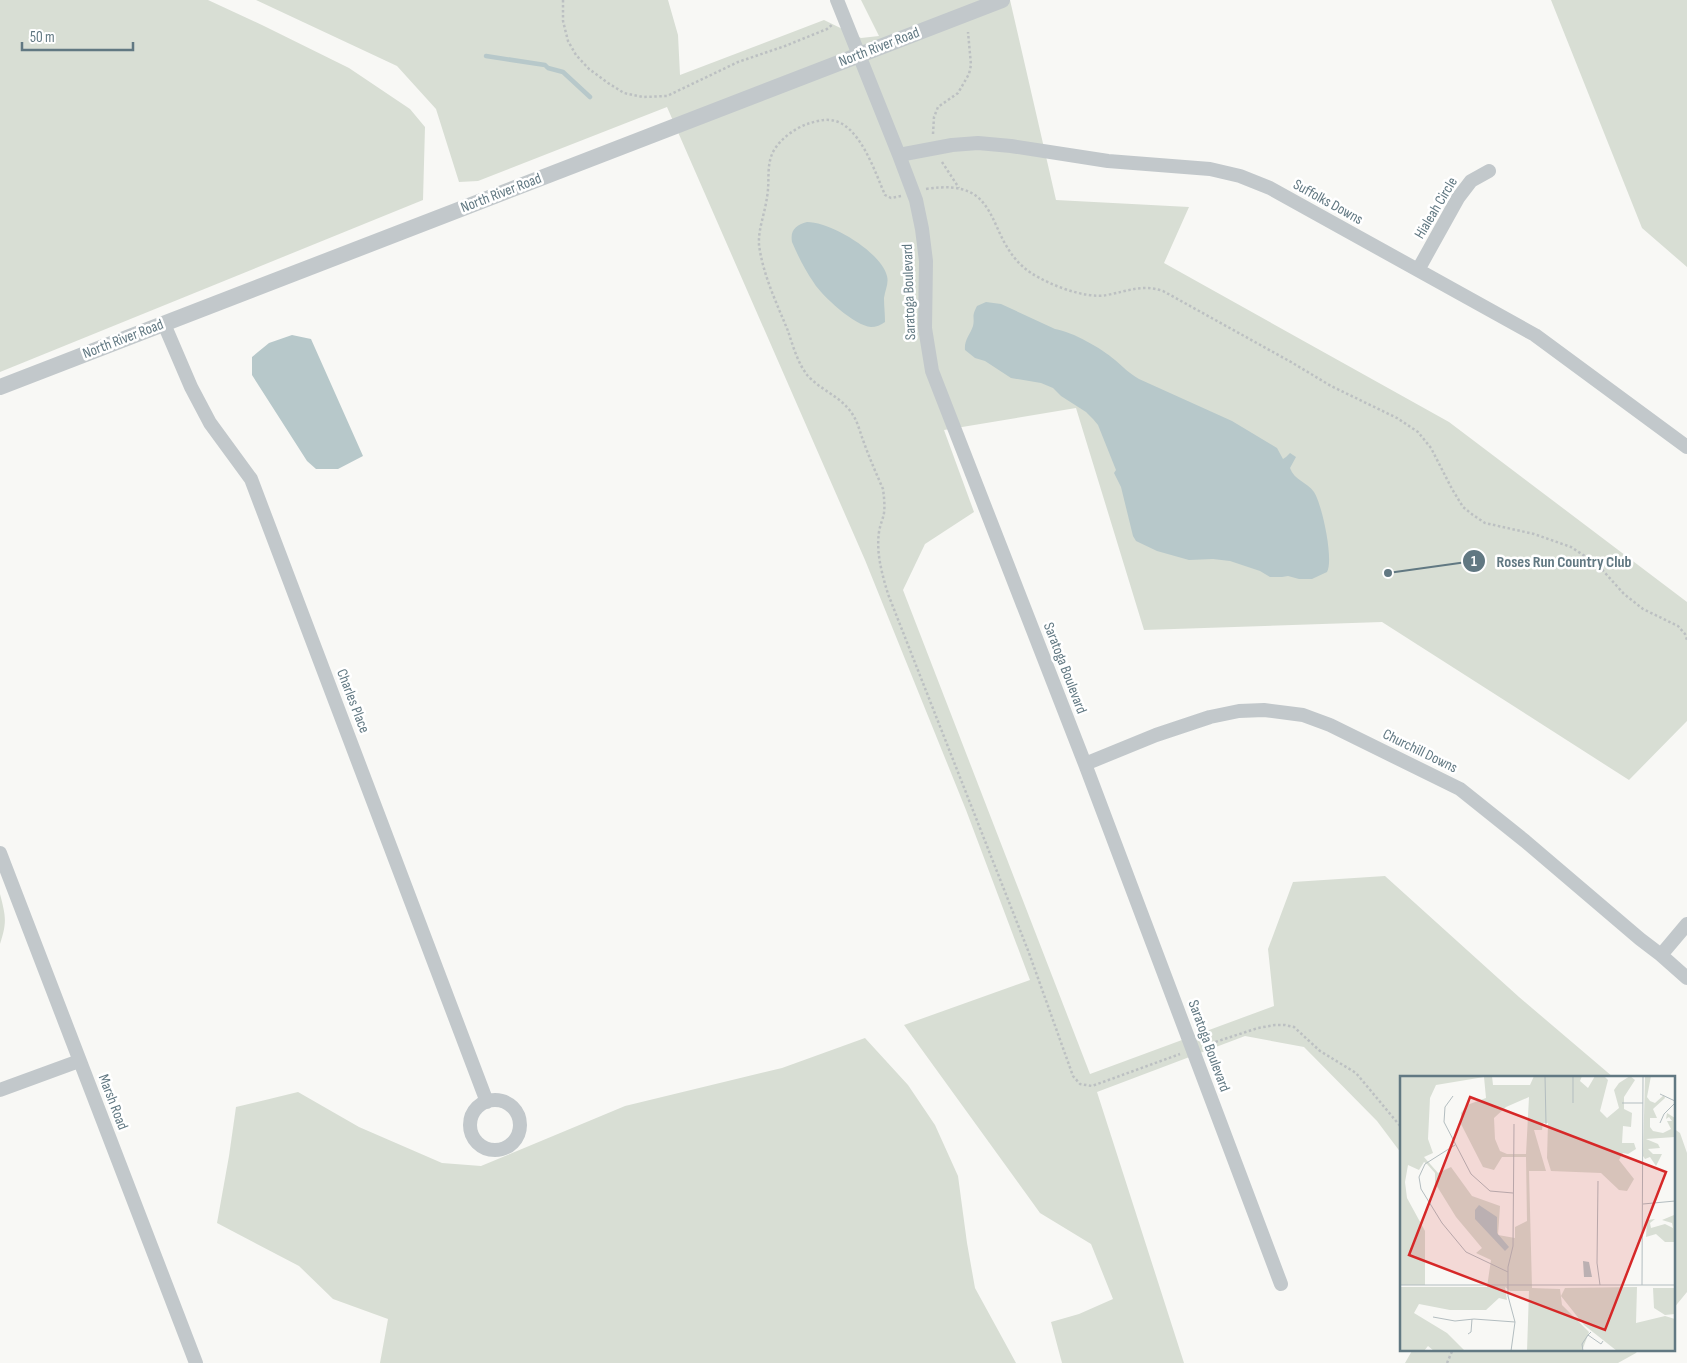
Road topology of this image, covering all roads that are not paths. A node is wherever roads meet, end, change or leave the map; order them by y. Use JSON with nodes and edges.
{"nodes":[{"id":1,"x":836,"y":0,"type":"edge"},
{"id":2,"x":1002,"y":0,"type":"edge"},
{"id":3,"x":859,"y":55,"type":"junction"},
{"id":4,"x":899,"y":155,"type":"junction"},
{"id":5,"x":1489,"y":171,"type":"dead end"},
{"id":6,"x":1418,"y":270,"type":"junction"},
{"id":7,"x":164,"y":324,"type":"junction"},
{"id":8,"x":0,"y":387,"type":"edge"},
{"id":9,"x":1687,"y":447,"type":"edge"},
{"id":10,"x":1085,"y":764,"type":"junction"},
{"id":11,"x":0,"y":853,"type":"edge"},
{"id":12,"x":1687,"y":924,"type":"edge"},
{"id":13,"x":1661,"y":954,"type":"junction"},
{"id":14,"x":1687,"y":978,"type":"edge"},
{"id":15,"x":79,"y":1061,"type":"junction"},
{"id":16,"x":0,"y":1090,"type":"edge"},
{"id":17,"x":488,"y":1102,"type":"dead end"},
{"id":18,"x":1281,"y":1284,"type":"dead end"},
{"id":19,"x":196,"y":1363,"type":"edge"}],
"edges":[{"from":1,"to":3,"type":"street","name":"Saratoga Boulevard"},
{"from":2,"to":3,"type":"street","name":"North River Road"},
{"from":3,"to":4,"type":"street","name":"Saratoga Boulevard"},
{"from":3,"to":7,"type":"street","name":"North River Road"},
{"from":4,"to":6,"type":"street","name":"Suffolks Downs"},
{"from":4,"to":10,"type":"street","name":"Saratoga Boulevard"},
{"from":5,"to":6,"type":"street","name":"Hialeah Circle"},
{"from":6,"to":9,"type":"street","name":"Suffolks Downs"},
{"from":7,"to":8,"type":"street","name":"North River Road"},
{"from":7,"to":17,"type":"street","name":"Charles Place"},
{"from":10,"to":13,"type":"street","name":"Churchill Downs"},
{"from":10,"to":18,"type":"street","name":"Saratoga Boulevard"},
{"from":11,"to":15,"type":"street","name":"Marsh Road"},
{"from":12,"to":13,"type":"street"},
{"from":13,"to":14,"type":"street","name":"Churchill Downs"},
{"from":15,"to":16,"type":"street"},
{"from":15,"to":19,"type":"street","name":"Marsh Road"}]}
